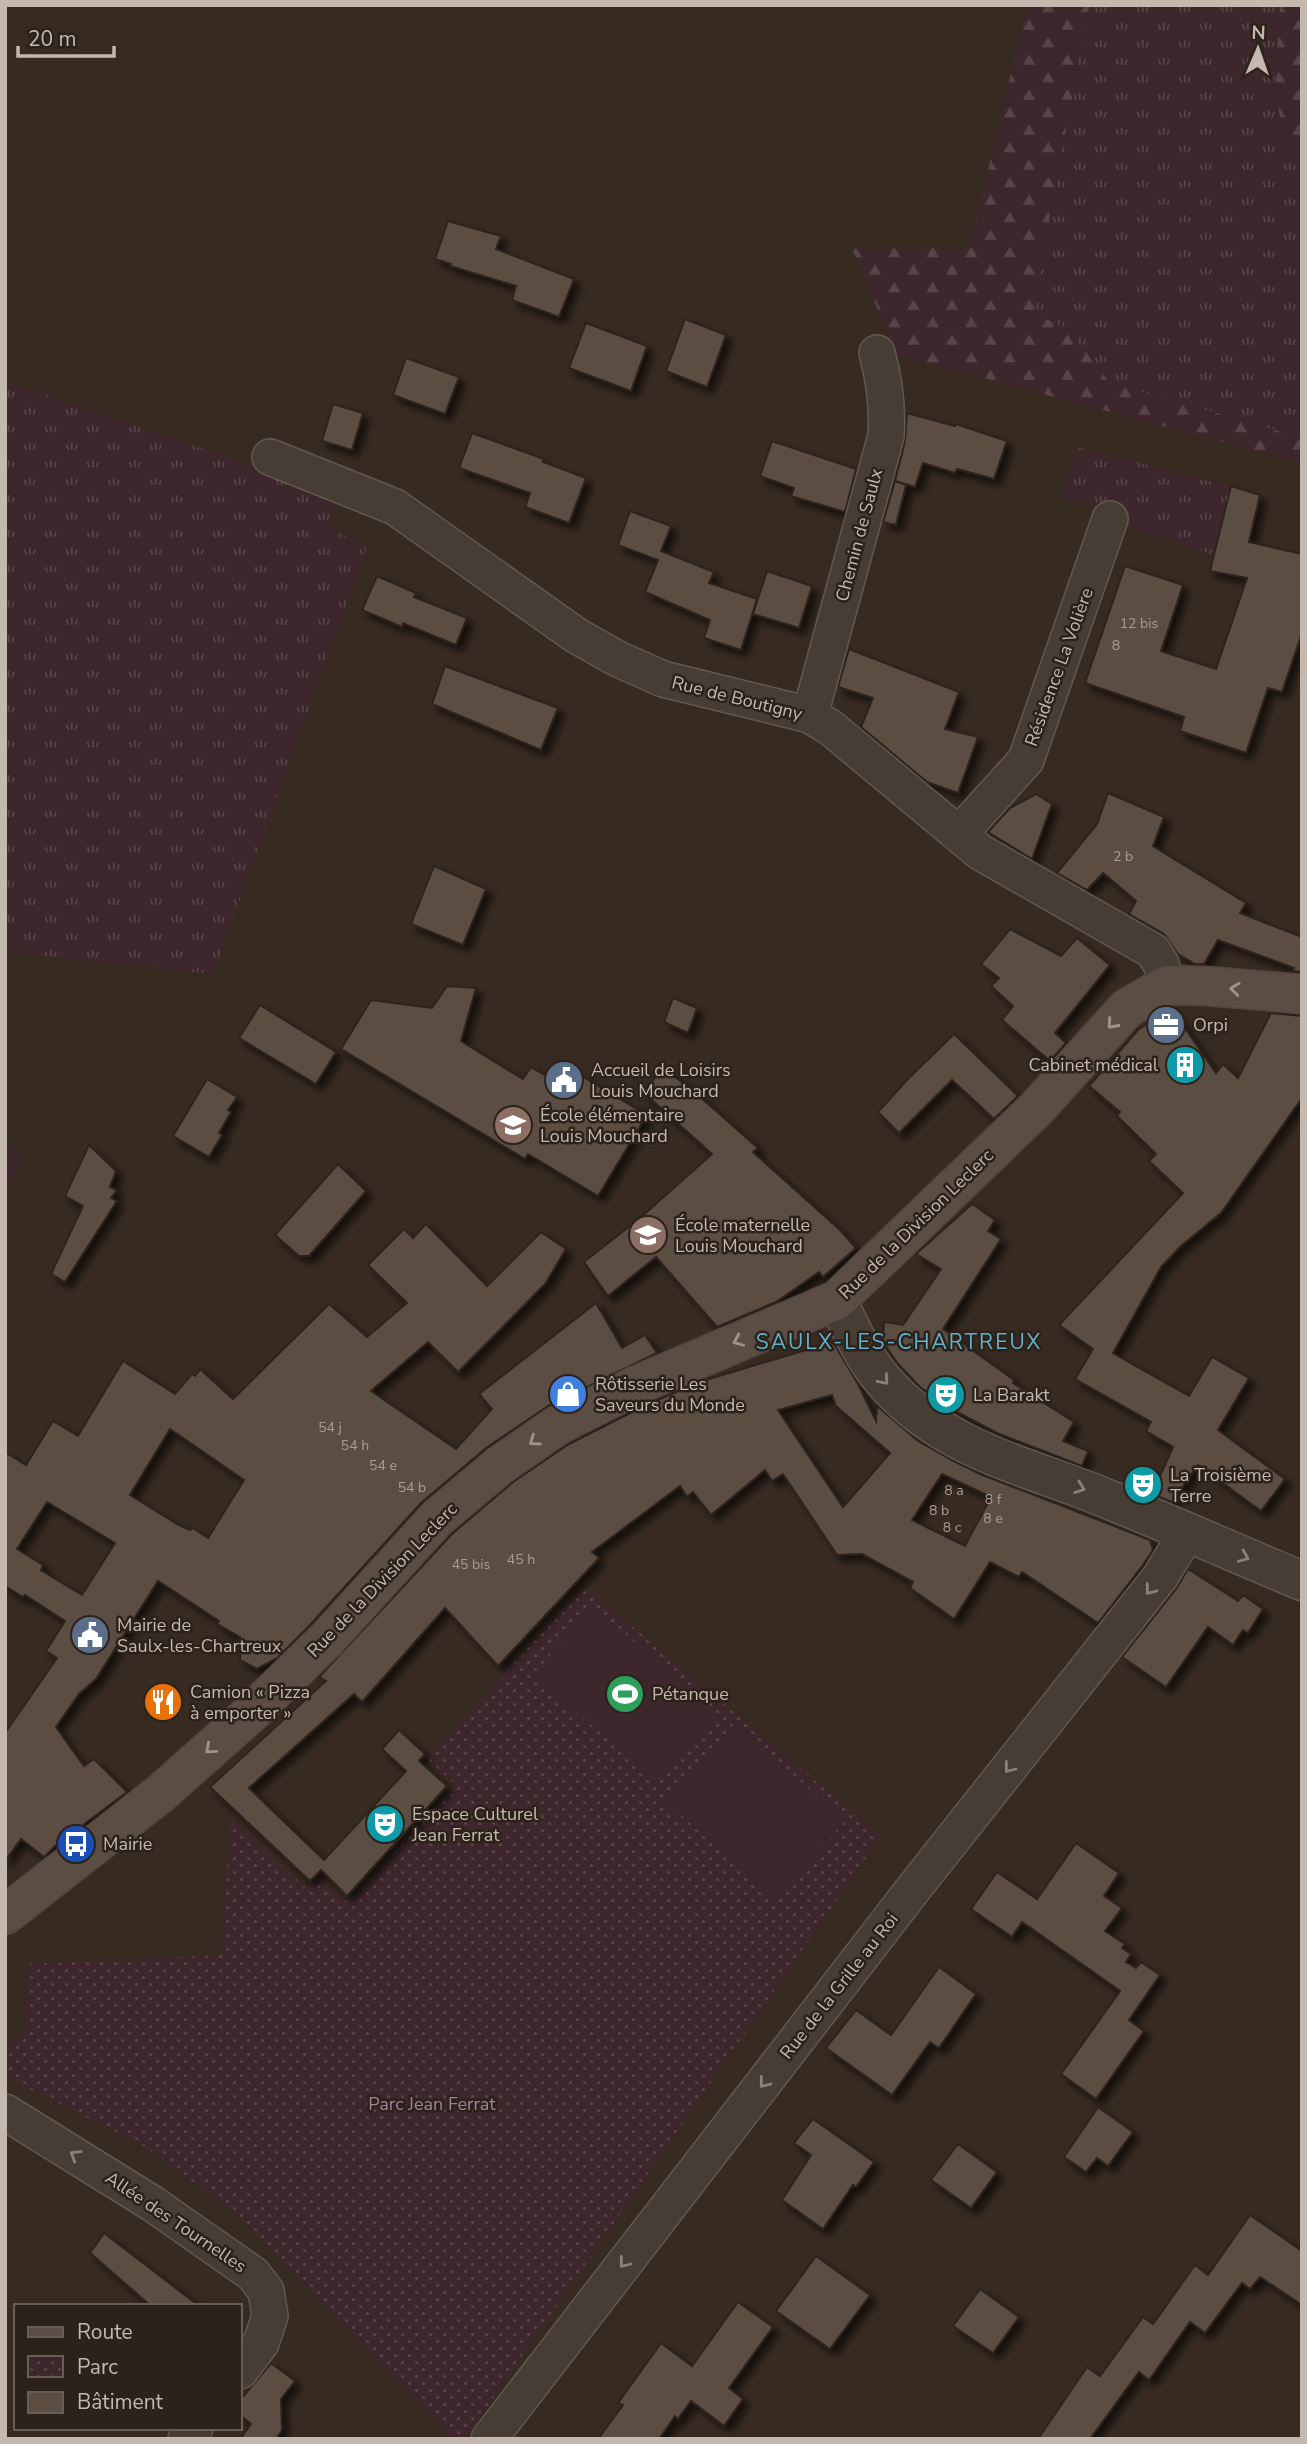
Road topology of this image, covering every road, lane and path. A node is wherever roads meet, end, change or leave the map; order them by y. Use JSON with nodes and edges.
{"nodes":[{"id":1,"x":877,"y":353,"type":"dead end"},
{"id":2,"x":270,"y":457,"type":"dead end"},
{"id":3,"x":1110,"y":519,"type":"dead end"},
{"id":4,"x":810,"y":715,"type":"junction"},
{"id":5,"x":959,"y":834,"type":"junction"},
{"id":6,"x":1167,"y":985,"type":"junction"},
{"id":7,"x":1302,"y":994,"type":"edge"},
{"id":8,"x":837,"y":1300,"type":"junction"},
{"id":9,"x":1187,"y":1533,"type":"junction"},
{"id":10,"x":1302,"y":1581,"type":"edge"},
{"id":11,"x":5,"y":1915,"type":"edge"},
{"id":12,"x":5,"y":2112,"type":"edge"},
{"id":13,"x":242,"y":2368,"type":"edge"},
{"id":14,"x":489,"y":2439,"type":"edge"}],
"edges":[{"from":1,"to":4,"type":"street","name":"Chemin de Saulx"},
{"from":2,"to":4,"type":"street","name":"Rue de Boutigny"},
{"from":3,"to":5,"type":"street","name":"Résidence La Volière"},
{"from":4,"to":5,"type":"street","name":"Rue de Boutigny"},
{"from":5,"to":6,"type":"street","name":"Rue de Boutigny"},
{"from":7,"to":6,"type":"main road","one_way":true},
{"from":6,"to":8,"type":"main road","name":"Rue de la Division Leclerc","one_way":true},
{"from":8,"to":9,"type":"street","one_way":true},
{"from":8,"to":11,"type":"main road","name":"Rue de la Division Leclerc","one_way":true},
{"from":9,"to":10,"type":"street","one_way":true},
{"from":9,"to":14,"type":"street","name":"Rue de la Grille au Roi","one_way":true},
{"from":13,"to":12,"type":"street","name":"Allée des Tournelles","one_way":true}]}
